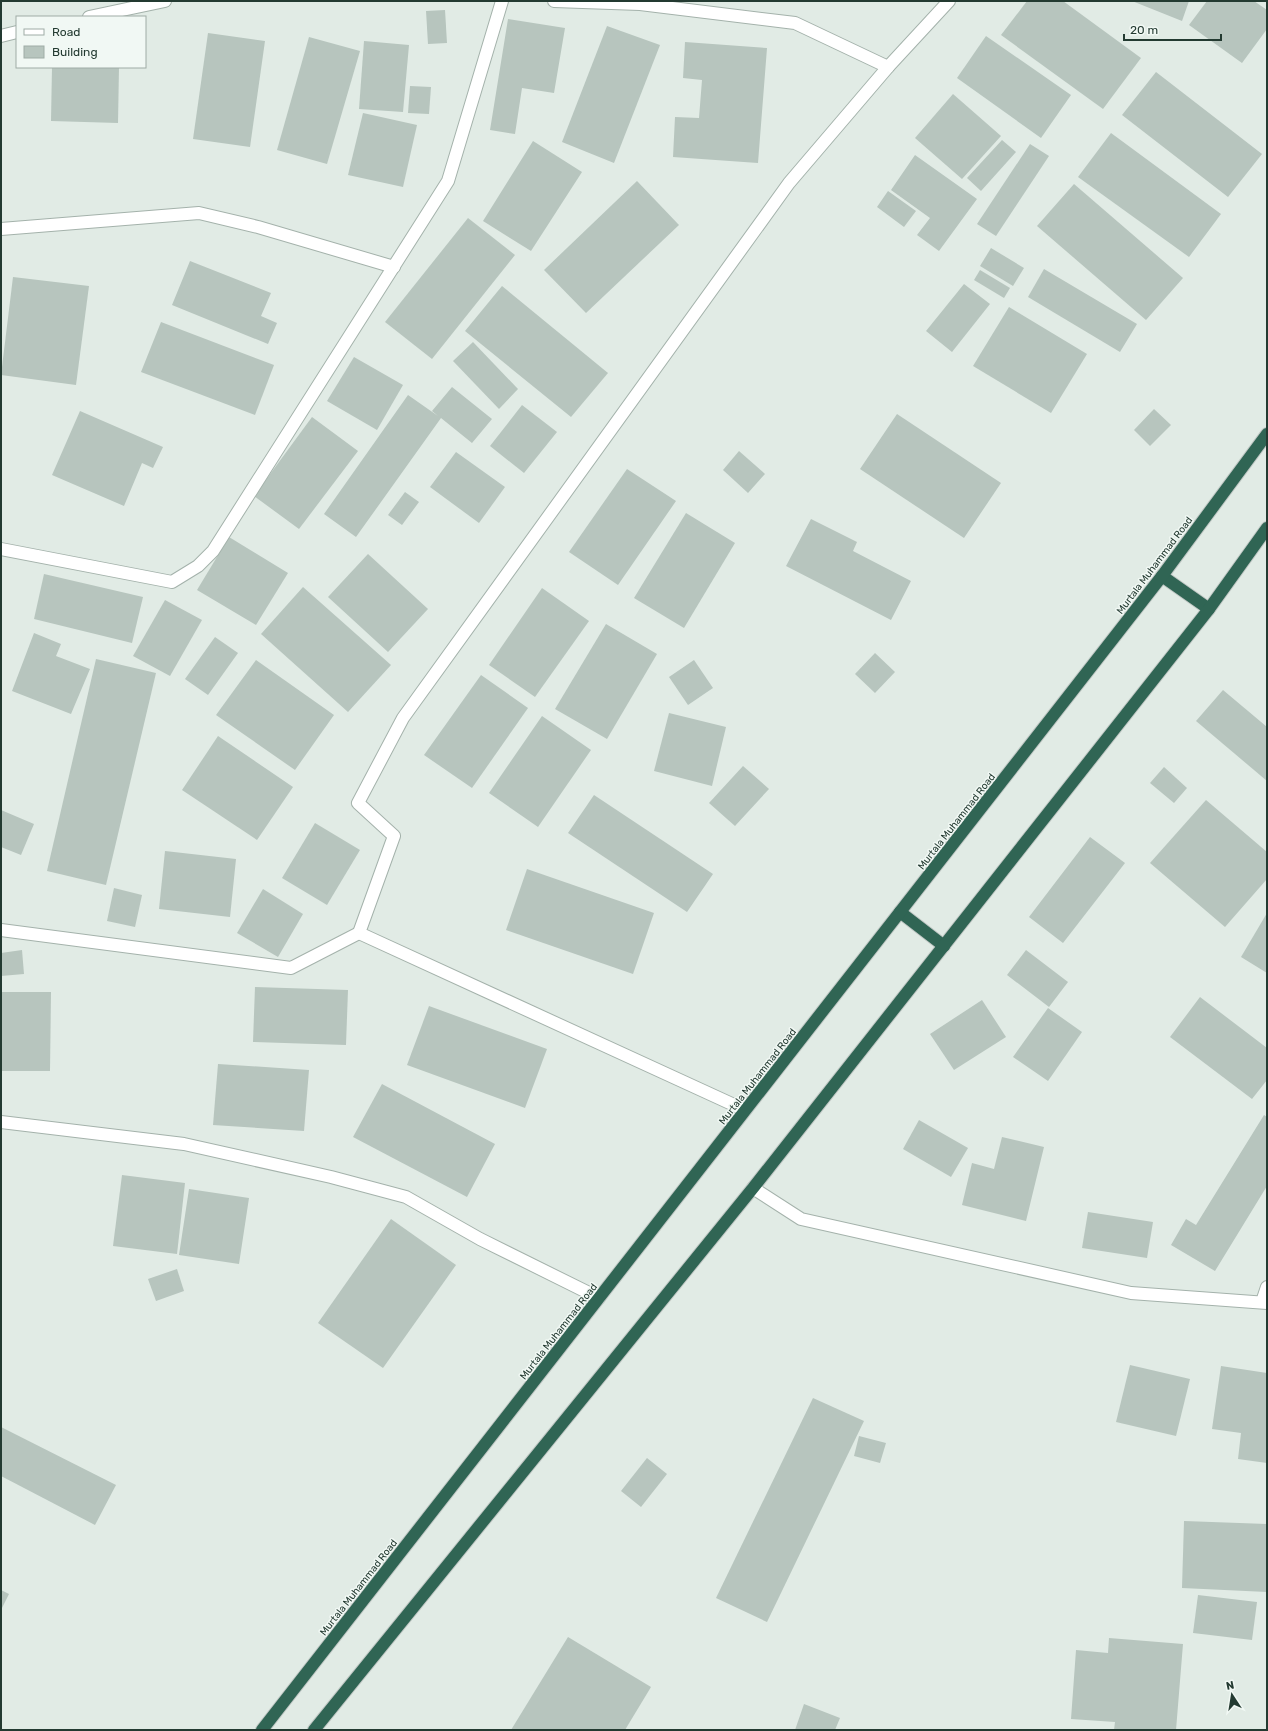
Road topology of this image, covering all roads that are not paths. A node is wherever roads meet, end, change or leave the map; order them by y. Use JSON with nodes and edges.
{"nodes":[{"id":1,"x":165,"y":1,"type":"edge"},
{"id":2,"x":502,"y":1,"type":"edge"},
{"id":3,"x":554,"y":1,"type":"edge"},
{"id":4,"x":949,"y":1,"type":"edge"},
{"id":5,"x":94,"y":16,"type":"edge"},
{"id":6,"x":16,"y":32,"type":"edge"},
{"id":7,"x":1,"y":36,"type":"edge"},
{"id":8,"x":888,"y":67,"type":"junction"},
{"id":9,"x":1,"y":229,"type":"edge"},
{"id":10,"x":394,"y":267,"type":"junction"},
{"id":11,"x":1267,"y":434,"type":"edge"},
{"id":12,"x":1267,"y":528,"type":"edge"},
{"id":13,"x":1,"y":549,"type":"edge"},
{"id":14,"x":1162,"y":576,"type":"junction"},
{"id":15,"x":1209,"y":609,"type":"junction"},
{"id":16,"x":900,"y":912,"type":"junction"},
{"id":17,"x":1,"y":930,"type":"edge"},
{"id":18,"x":359,"y":932,"type":"junction"},
{"id":19,"x":944,"y":946,"type":"junction"},
{"id":20,"x":745,"y":1110,"type":"junction"},
{"id":21,"x":1,"y":1122,"type":"edge"},
{"id":22,"x":753,"y":1188,"type":"junction"},
{"id":23,"x":1267,"y":1287,"type":"edge"},
{"id":24,"x":599,"y":1298,"type":"junction"},
{"id":25,"x":1264,"y":1302,"type":"edge"},
{"id":26,"x":262,"y":1730,"type":"edge"},
{"id":27,"x":314,"y":1730,"type":"edge"}],
"edges":[{"from":1,"to":5,"type":"street"},
{"from":2,"to":10,"type":"street"},
{"from":3,"to":8,"type":"street"},
{"from":4,"to":8,"type":"street"},
{"from":6,"to":7,"type":"street"},
{"from":8,"to":18,"type":"street"},
{"from":9,"to":10,"type":"street"},
{"from":10,"to":13,"type":"street"},
{"from":11,"to":14,"type":"highway","name":"Murtala Muhammad Road"},
{"from":12,"to":15,"type":"highway"},
{"from":14,"to":15,"type":"highway"},
{"from":14,"to":16,"type":"highway","name":"Murtala Muhammad Road"},
{"from":15,"to":19,"type":"highway"},
{"from":16,"to":19,"type":"highway"},
{"from":16,"to":20,"type":"highway","name":"Murtala Muhammad Road"},
{"from":17,"to":18,"type":"street"},
{"from":18,"to":20,"type":"street"},
{"from":19,"to":22,"type":"highway"},
{"from":20,"to":24,"type":"highway","name":"Murtala Muhammad Road"},
{"from":21,"to":24,"type":"street"},
{"from":22,"to":25,"type":"street"},
{"from":22,"to":27,"type":"highway"},
{"from":23,"to":25,"type":"street"},
{"from":24,"to":26,"type":"highway","name":"Murtala Muhammad Road"}]}
